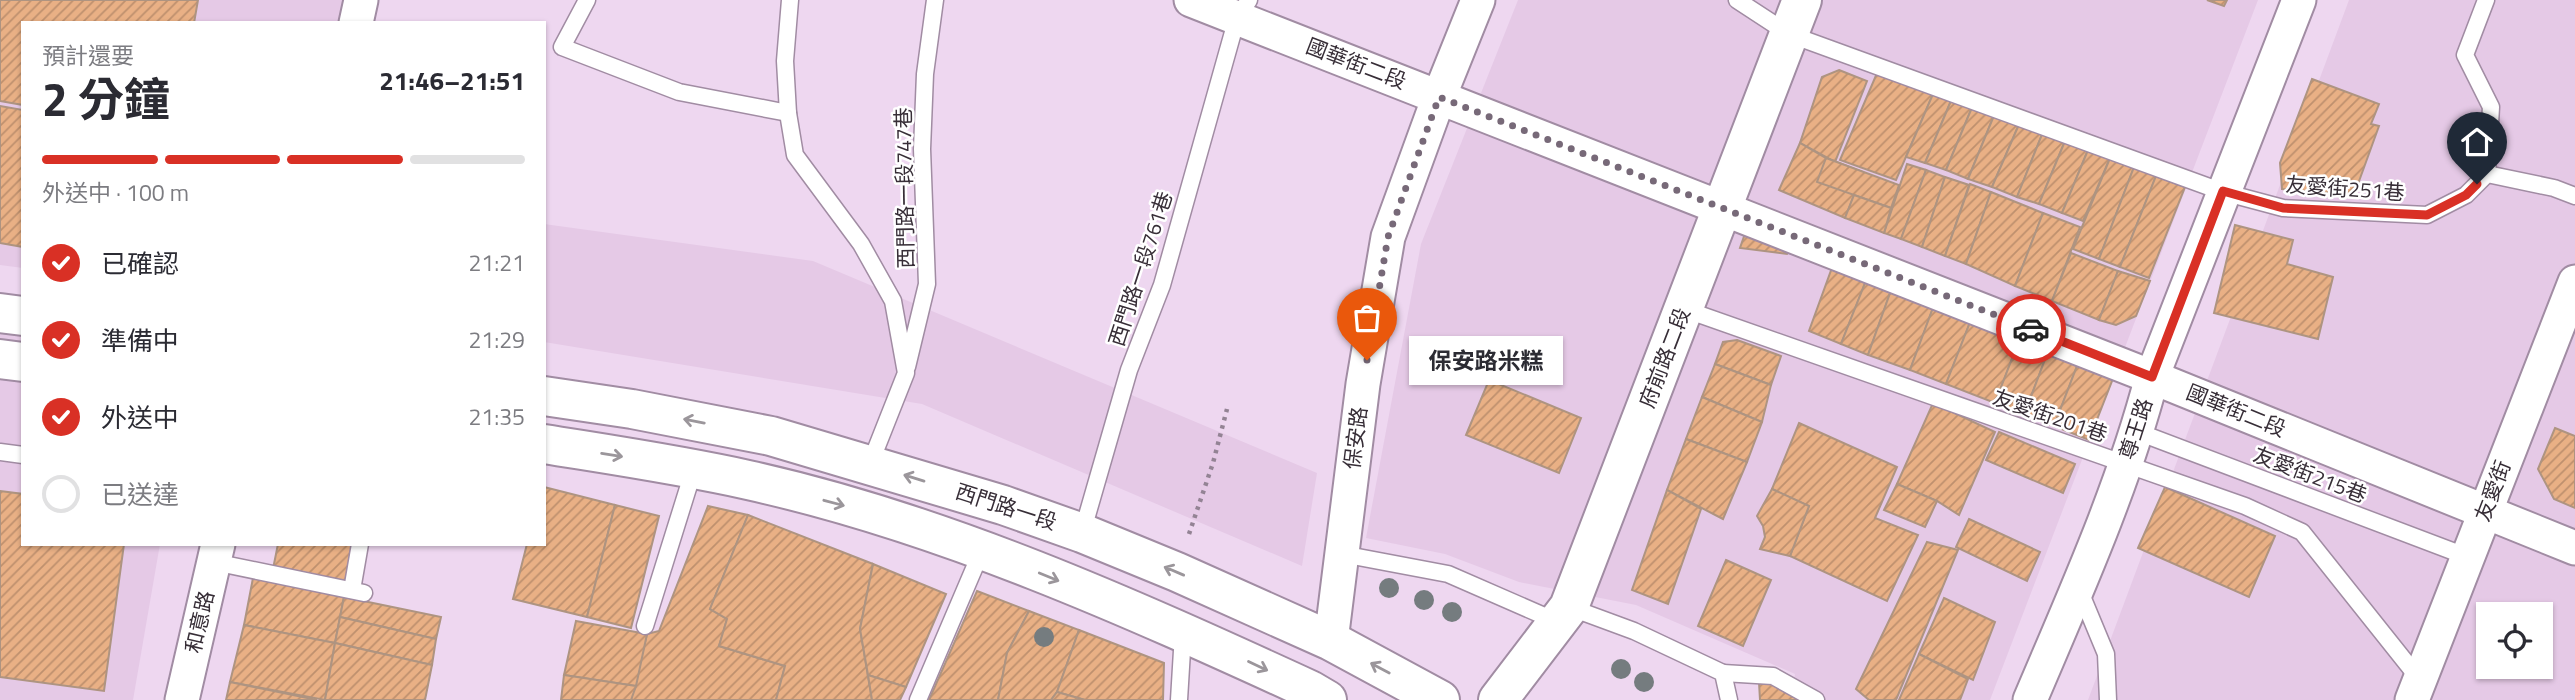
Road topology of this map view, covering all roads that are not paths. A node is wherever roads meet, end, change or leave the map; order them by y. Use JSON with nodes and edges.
{"nodes":[{"id":1,"x":361,"y":0,"type":"edge"},
{"id":2,"x":587,"y":0,"type":"edge"},
{"id":3,"x":790,"y":0,"type":"edge"},
{"id":4,"x":935,"y":0,"type":"edge"},
{"id":5,"x":1191,"y":0,"type":"edge"},
{"id":6,"x":1478,"y":0,"type":"edge"},
{"id":7,"x":1737,"y":0,"type":"edge"},
{"id":8,"x":2299,"y":0,"type":"edge"},
{"id":9,"x":2486,"y":0,"type":"edge"},
{"id":10,"x":1243,"y":9,"type":"edge"},
{"id":11,"x":1796,"y":17,"type":"edge"},
{"id":12,"x":356,"y":21,"type":"edge"},
{"id":13,"x":1439,"y":97,"type":"junction"},
{"id":14,"x":788,"y":113,"type":"junction"},
{"id":15,"x":2487,"y":174,"type":"junction"},
{"id":16,"x":2223,"y":191,"type":"junction"},
{"id":17,"x":2575,"y":196,"type":"edge"},
{"id":18,"x":1723,"y":208,"type":"junction"},
{"id":19,"x":2575,"y":282,"type":"edge"},
{"id":20,"x":1684,"y":309,"type":"junction"},
{"id":21,"x":0,"y":313,"type":"edge"},
{"id":22,"x":21,"y":316,"type":"edge"},
{"id":23,"x":0,"y":359,"type":"edge"},
{"id":24,"x":21,"y":362,"type":"edge"},
{"id":25,"x":905,"y":373,"type":"junction"},
{"id":26,"x":2152,"y":377,"type":"junction"},
{"id":27,"x":546,"y":396,"type":"edge"},
{"id":28,"x":2138,"y":432,"type":"junction"},
{"id":29,"x":546,"y":444,"type":"edge"},
{"id":30,"x":0,"y":452,"type":"edge"},
{"id":31,"x":21,"y":455,"type":"edge"},
{"id":32,"x":870,"y":464,"type":"junction"},
{"id":33,"x":2125,"y":464,"type":"junction"},
{"id":34,"x":694,"y":470,"type":"junction"},
{"id":35,"x":2485,"y":512,"type":"junction"},
{"id":36,"x":1082,"y":533,"type":"junction"},
{"id":37,"x":360,"y":546,"type":"edge"},
{"id":38,"x":2575,"y":548,"type":"edge"},
{"id":39,"x":982,"y":550,"type":"junction"},
{"id":40,"x":216,"y":553,"type":"edge"},
{"id":41,"x":1342,"y":554,"type":"junction"},
{"id":42,"x":2468,"y":557,"type":"junction"},
{"id":43,"x":2078,"y":586,"type":"junction"},
{"id":44,"x":1564,"y":614,"type":"junction"},
{"id":45,"x":645,"y":625,"type":"dead end"},
{"id":46,"x":1184,"y":632,"type":"junction"},
{"id":47,"x":1331,"y":641,"type":"junction"},
{"id":48,"x":1723,"y":673,"type":"junction"},
{"id":49,"x":2416,"y":690,"type":"edge"},
{"id":50,"x":182,"y":700,"type":"edge"},
{"id":51,"x":918,"y":700,"type":"edge"},
{"id":52,"x":1179,"y":700,"type":"edge"},
{"id":53,"x":1327,"y":700,"type":"edge"},
{"id":54,"x":1440,"y":700,"type":"edge"},
{"id":55,"x":1497,"y":700,"type":"edge"},
{"id":56,"x":1729,"y":700,"type":"edge"},
{"id":57,"x":1816,"y":700,"type":"edge"},
{"id":58,"x":2030,"y":700,"type":"edge"},
{"id":59,"x":2108,"y":700,"type":"edge"}],
"edges":[{"from":1,"to":12,"type":"street"},
{"from":2,"to":14,"type":"lane"},
{"from":3,"to":14,"type":"lane"},
{"from":4,"to":25,"type":"lane","name":"西門路一段747巷"},
{"from":5,"to":10,"type":"street","name":"國華街二段"},
{"from":6,"to":13,"type":"street","name":"保安路"},
{"from":7,"to":11,"type":"lane","name":"友愛街251巷"},
{"from":8,"to":16,"type":"street","name":"尊王路"},
{"from":9,"to":15,"type":"lane"},
{"from":10,"to":13,"type":"street","name":"國華街二段"},
{"from":10,"to":36,"type":"lane","name":"西門路一段761巷"},
{"from":11,"to":16,"type":"lane","name":"友愛街251巷"},
{"from":11,"to":18,"type":"street","name":"府前路二段"},
{"from":13,"to":18,"type":"street","name":"國華街二段"},
{"from":13,"to":41,"type":"street","name":"保安路"},
{"from":14,"to":25,"type":"lane"},
{"from":15,"to":16,"type":"lane","name":"友愛街251巷"},
{"from":15,"to":17,"type":"lane"},
{"from":16,"to":26,"type":"street","name":"尊王路"},
{"from":18,"to":20,"type":"street","name":"府前路二段"},
{"from":18,"to":26,"type":"street","name":"國華街二段"},
{"from":19,"to":35,"type":"street","name":"友愛街"},
{"from":20,"to":33,"type":"lane","name":"友愛街201巷"},
{"from":20,"to":44,"type":"street","name":"府前路二段"},
{"from":21,"to":22,"type":"street"},
{"from":23,"to":24,"type":"street"},
{"from":25,"to":32,"type":"lane","name":"西門路一段747巷"},
{"from":26,"to":28,"type":"street","name":"尊王路"},
{"from":26,"to":35,"type":"street","name":"國華街二段"},
{"from":32,"to":27,"type":"street","name":"西門路一段","one_way":true},
{"from":28,"to":33,"type":"street","name":"尊王路"},
{"from":28,"to":42,"type":"lane","name":"友愛街215巷"},
{"from":29,"to":34,"type":"street","one_way":true},
{"from":30,"to":31,"type":"lane"},
{"from":36,"to":32,"type":"street","name":"西門路一段","one_way":true},
{"from":33,"to":43,"type":"street","name":"尊王路"},
{"from":33,"to":49,"type":"lane","name":"友愛街201巷"},
{"from":34,"to":39,"type":"street","one_way":true},
{"from":34,"to":45,"type":"lane"},
{"from":35,"to":38,"type":"street","name":"國華街二段"},
{"from":35,"to":42,"type":"street","name":"友愛街"},
{"from":47,"to":36,"type":"street","name":"西門路一段","one_way":true},
{"from":37,"to":40,"type":"lane"},
{"from":39,"to":46,"type":"street","one_way":true},
{"from":39,"to":51,"type":"lane"},
{"from":40,"to":50,"type":"street","name":"和意路"},
{"from":41,"to":44,"type":"lane"},
{"from":41,"to":47,"type":"street","name":"保安路"},
{"from":42,"to":49,"type":"street","name":"友愛街"},
{"from":43,"to":58,"type":"street","name":"尊王路"},
{"from":43,"to":59,"type":"lane"},
{"from":44,"to":48,"type":"lane"},
{"from":44,"to":55,"type":"street","name":"府前路二段"},
{"from":46,"to":52,"type":"lane"},
{"from":46,"to":53,"type":"street","one_way":true},
{"from":54,"to":47,"type":"street","name":"西門路一段","one_way":true},
{"from":48,"to":56,"type":"lane"},
{"from":48,"to":57,"type":"lane"}]}
